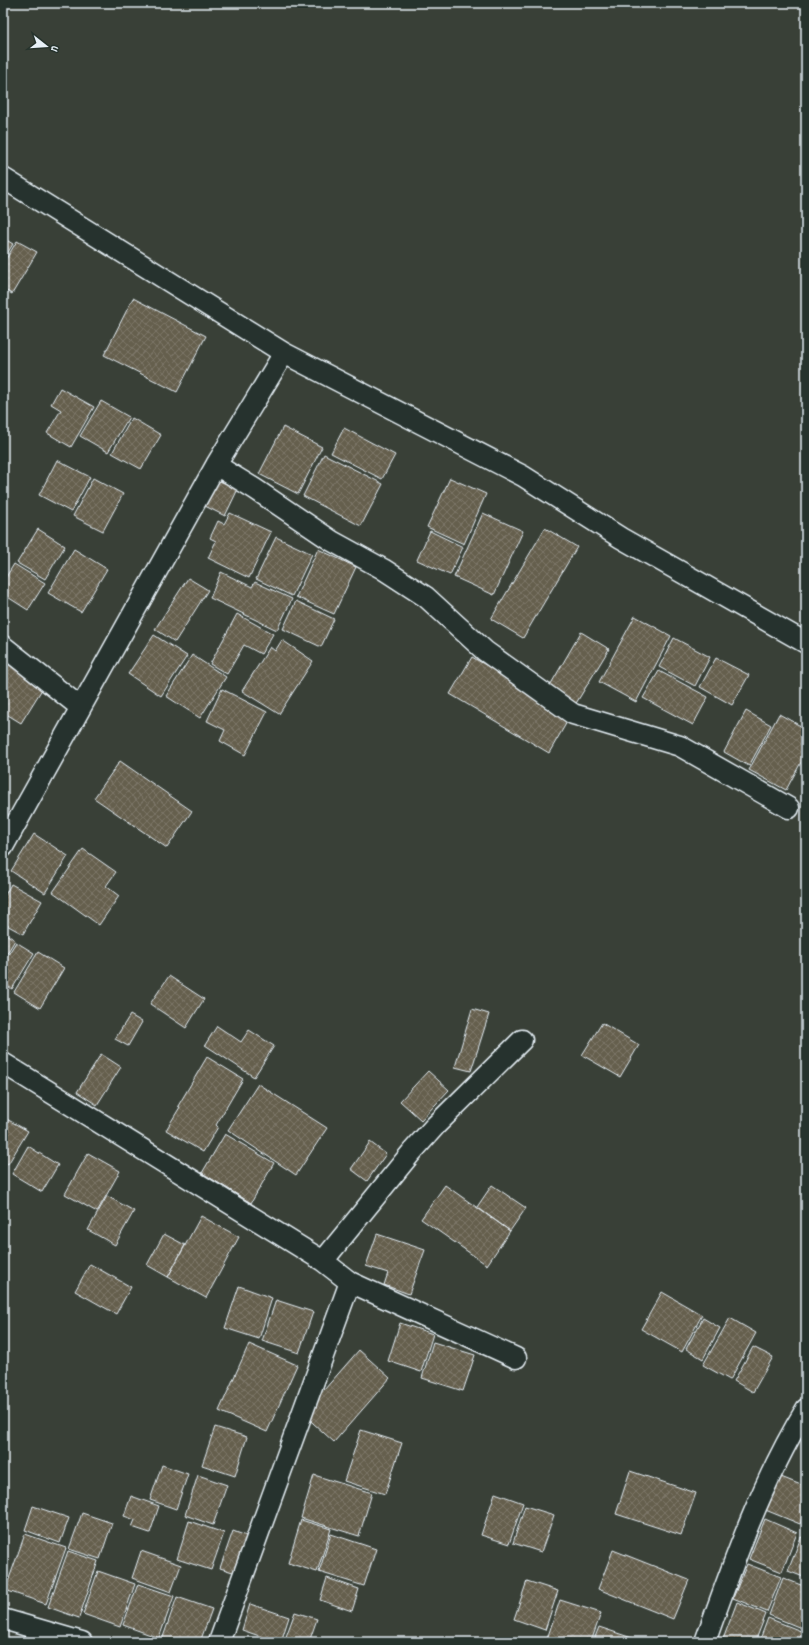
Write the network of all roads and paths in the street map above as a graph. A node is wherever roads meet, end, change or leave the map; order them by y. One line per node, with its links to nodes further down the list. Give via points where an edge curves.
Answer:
1 (3, 178): 2 (street)
2 (284, 353): 3 (street); 4 (street, via 522,476 621,538)
3 (216, 465): 6 (street); 7 (street, via 332,541 383,569 426,597 486,651 573,714 680,746)
4 (806, 643)
5 (3, 646): 6 (street)
6 (80, 707): 8 (street)
7 (789, 808)
8 (3, 847)
9 (522, 1040): 11 (street, via 435,1126)
10 (3, 1063): 11 (street)
11 (323, 1261): 12 (street)
12 (350, 1282): 13 (street); 17 (street)
13 (516, 1358)
14 (806, 1409): 18 (street, via 787,1441 735,1557)
15 (3, 1619): 16 (street)
16 (82, 1642)
17 (219, 1642)
18 (705, 1642)

